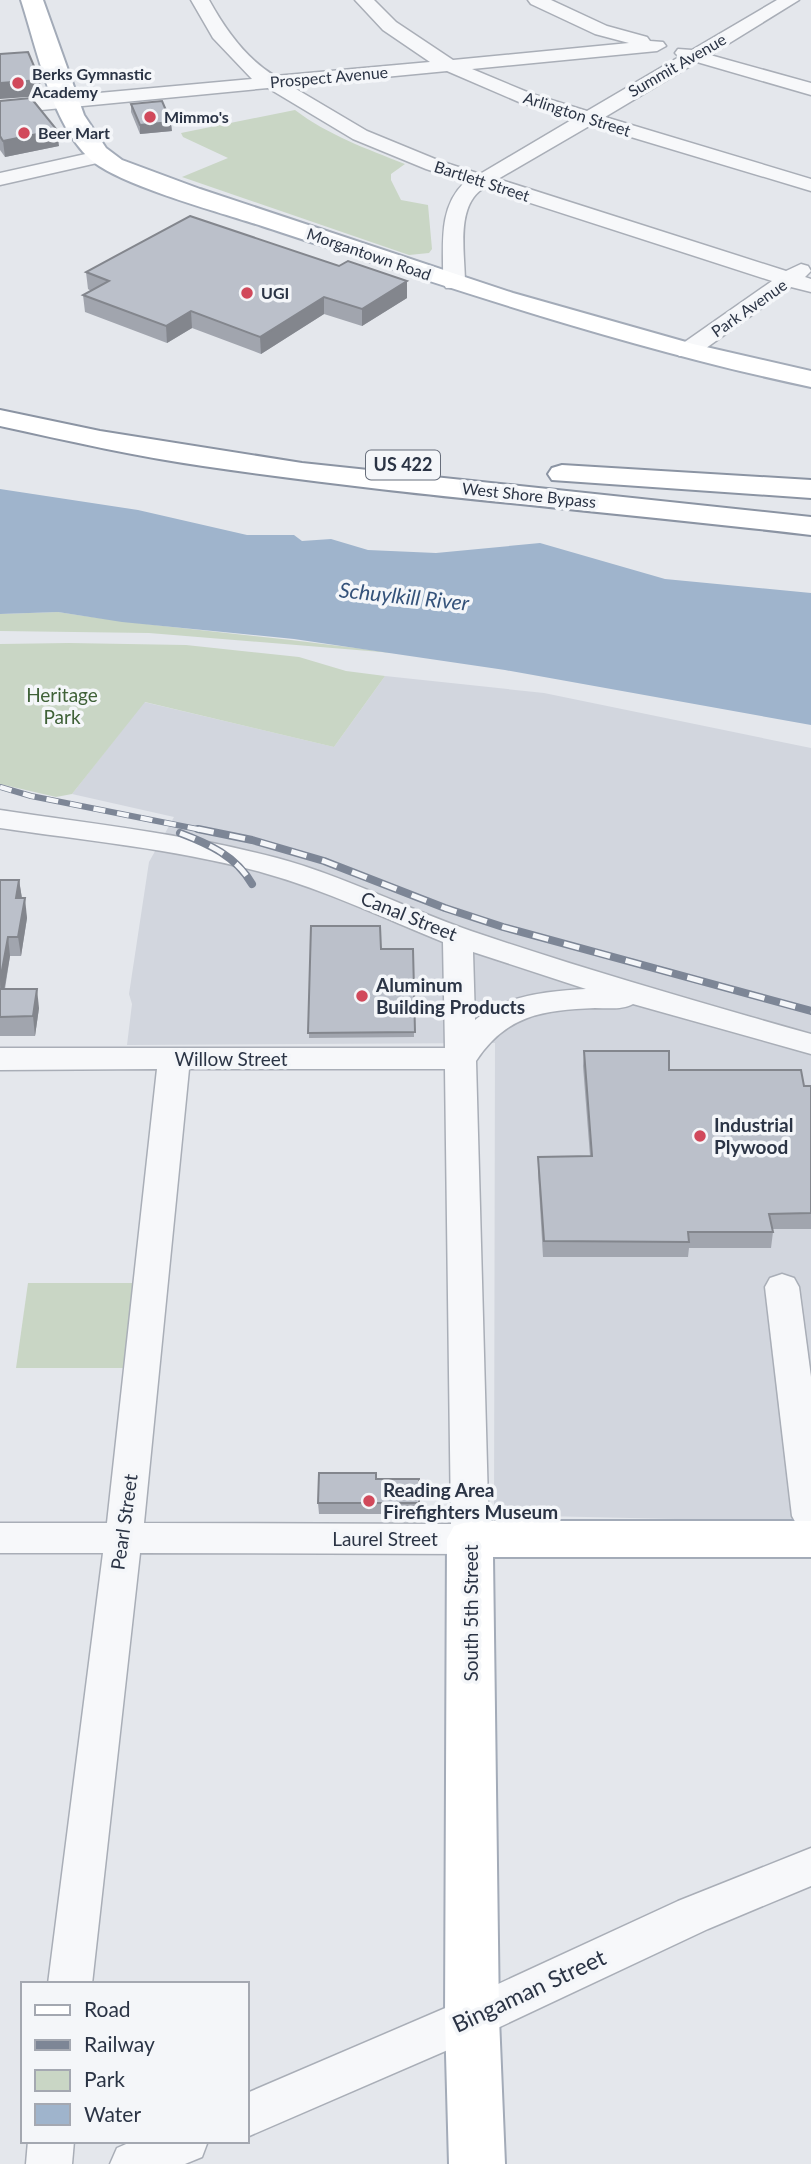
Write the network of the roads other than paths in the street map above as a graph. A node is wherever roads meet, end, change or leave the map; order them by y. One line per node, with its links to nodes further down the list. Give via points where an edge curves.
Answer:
1 (32, 0): 13 (main road, Morgantown Road)
2 (200, 0): 11 (street, Bartlett Street, via 232,49)
3 (364, 0): 10 (street, Arlington Street, via 387,24)
4 (537, 0): 8 (street, via 601,30)
5 (790, 0): 9 (street, Summit Avenue)
6 (803, 0): 7 (street)
7 (811, 2)
8 (657, 46): 9 (street); 10 (street, Prospect Avenue)
9 (694, 56): 12 (street); 15 (street, Summit Avenue)
10 (450, 66): 11 (street, Prospect Avenue); 15 (street, Arlington Street, via 529,100)
11 (272, 82): 13 (street, Prospect Avenue); 18 (street, Bartlett Street, via 360,135)
12 (811, 89)
13 (67, 102): 14 (street, Prospect Avenue); 16 (main road, Morgantown Road)
14 (0, 108)
15 (587, 118): 18 (street, Summit Avenue); 19 (street, Arlington Street)
16 (99, 157): 17 (street); 22 (main road, Morgantown Road, via 122,169)
17 (0, 179)
18 (481, 181): 21 (street, Bartlett Street); 22 (street, Summit Avenue, via 457,205)
19 (811, 185)
20 (811, 264): 21 (street, Park Avenue)
21 (789, 279): 23 (street, Bartlett Street); 24 (street, Park Avenue)
22 (454, 283): 24 (main road, Morgantown Road)
23 (811, 286)
24 (687, 351): 25 (main road, Morgantown Road)
25 (811, 379)
26 (0, 406): 28 (main road, West Shore Bypass / US 422, via 118,434 231,452)
27 (0, 418): 29 (main road, West Shore Bypass / US 422, via 132,447 255,466)
28 (811, 491)
29 (613, 504): 30 (main road); 31 (main road, West Shore Bypass / US 422)
30 (811, 519)
31 (811, 526)
32 (0, 819): 33 (street, Canal Street, via 196,848 269,864)
33 (458, 936): 34 (street, Canal Street); 36 (street, South 5th Street)
34 (648, 998): 35 (street, Canal Street); 36 (street, via 542,1003 490,1023)
35 (811, 1044)
36 (462, 1058): 38 (street, Willow Street); 43 (street, South 5th Street)
37 (0, 1059): 38 (street, Willow Street)
38 (174, 1059): 42 (street, Pearl Street)
39 (782, 1287): 40 (street)
40 (811, 1516)
41 (0, 1538): 42 (street, Laurel Street)
42 (124, 1538): 43 (street, Laurel Street); 46 (street, Pearl Street)
43 (470, 1539): 44 (main road, Laurel Street); 47 (main road, South 5th Street)
44 (811, 1539)
45 (811, 1867): 47 (street, Bingaman Street, via 680,1921)
46 (70, 1982)
47 (472, 2018): 48 (street, Bingaman Street); 53 (main road, South 5th Street)
48 (248, 2115)
49 (51, 2143): 51 (street)
50 (181, 2143): 52 (street)
51 (49, 2164)
52 (133, 2164)
53 (477, 2164)

